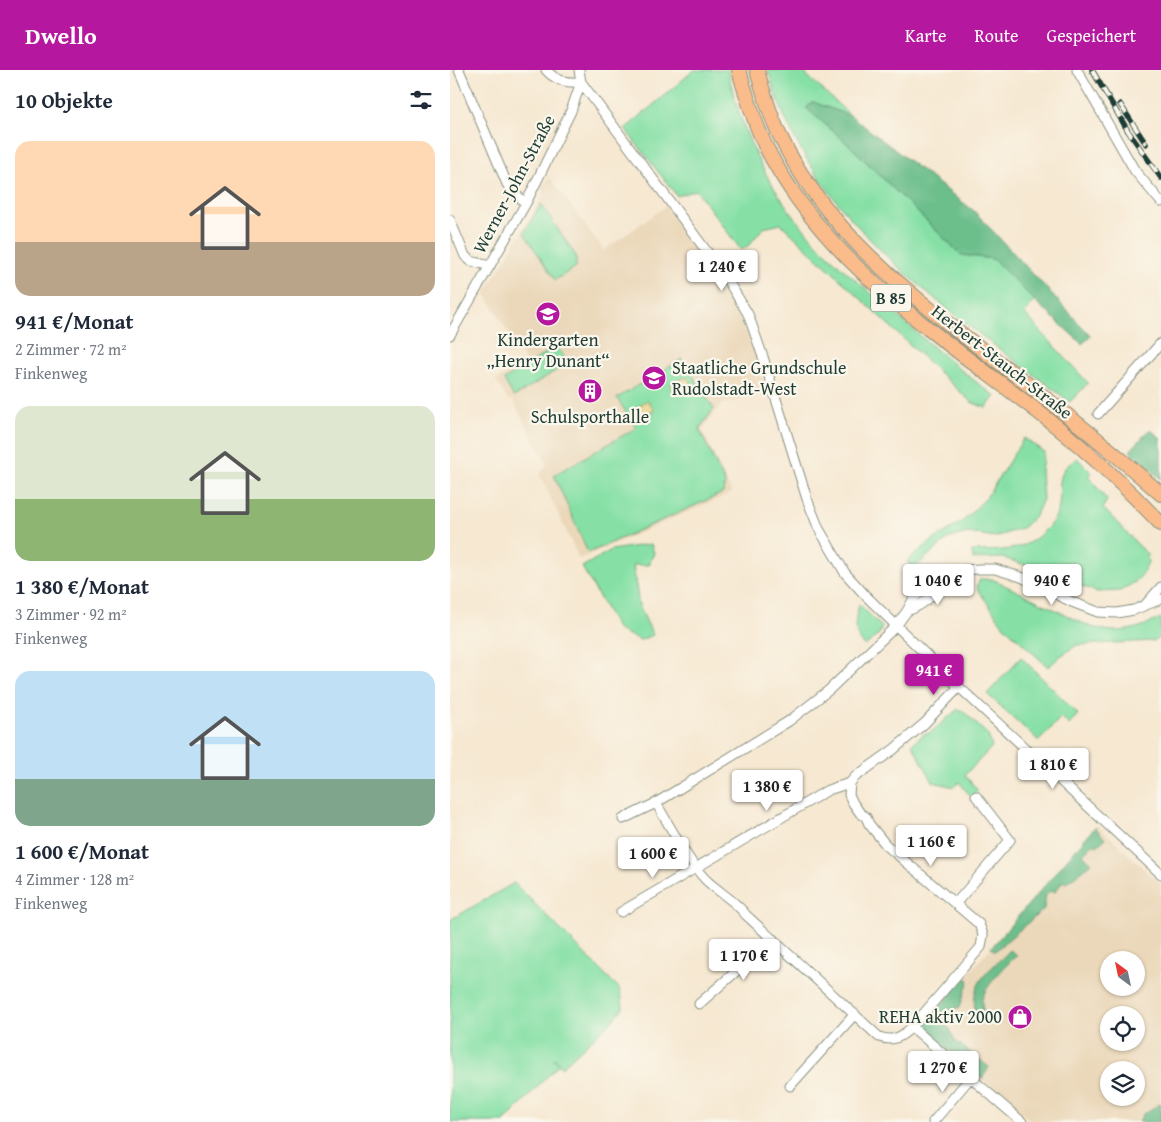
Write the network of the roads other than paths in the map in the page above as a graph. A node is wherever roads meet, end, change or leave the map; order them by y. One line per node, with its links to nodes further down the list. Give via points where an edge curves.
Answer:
1 (459, 70): 9 (street, via 507,184)
2 (546, 70): 7 (street, via 561,81)
3 (579, 70): 7 (street, Werner-John-Straße)
4 (739, 70): 16 (main road, Herbert-Stauch-Straße / B 85, via 752,112 773,160 798,198 840,250 917,320 1071,439)
5 (757, 70): 15 (main road, Herbert-Stauch-Straße / B 85, via 770,112 791,156 822,202 859,246 927,307 1061,410)
6 (1077, 70): 8 (street, via 1135,171)
7 (581, 82): 9 (street, Werner-John-Straße, via 571,111); 20 (street, via 725,276 748,314 819,529 846,573)
8 (1161, 202)
9 (526, 203): 11 (street, Werner-John-Straße)
10 (450, 220): 11 (street, via 465,256)
11 (490, 266): 12 (street, Werner-John-Straße)
12 (450, 336)
13 (1161, 343): 14 (street)
14 (1098, 414)
15 (1161, 494)
16 (1160, 524)
17 (1161, 587): 19 (street)
18 (1161, 599): 19 (street)
19 (1145, 605): 20 (street, via 1117,613 1098,612 1021,577 978,568 931,582 914,598)
20 (896, 626): 21 (street); 24 (street, via 829,690 789,721)
21 (959, 687): 22 (street, via 925,723); 27 (street)
22 (850, 783): 26 (street, via 828,790); 28 (street, via 849,795 853,803 886,845)
23 (976, 796): 28 (street, via 1010,840)
24 (656, 803): 25 (street); 26 (street)
25 (624, 819)
26 (696, 868): 29 (street); 30 (street)
27 (1161, 874)
28 (956, 903): 33 (street, via 979,924 983,935 980,947)
29 (621, 912)
30 (773, 940): 31 (street); 32 (street)
31 (704, 1003)
32 (854, 1014): 33 (street, via 879,1037 888,1040 900,1038); 35 (street)
33 (912, 1027): 34 (street)
34 (970, 1078): 36 (street); 37 (street)
35 (794, 1084)
36 (933, 1122)
37 (1022, 1122)

